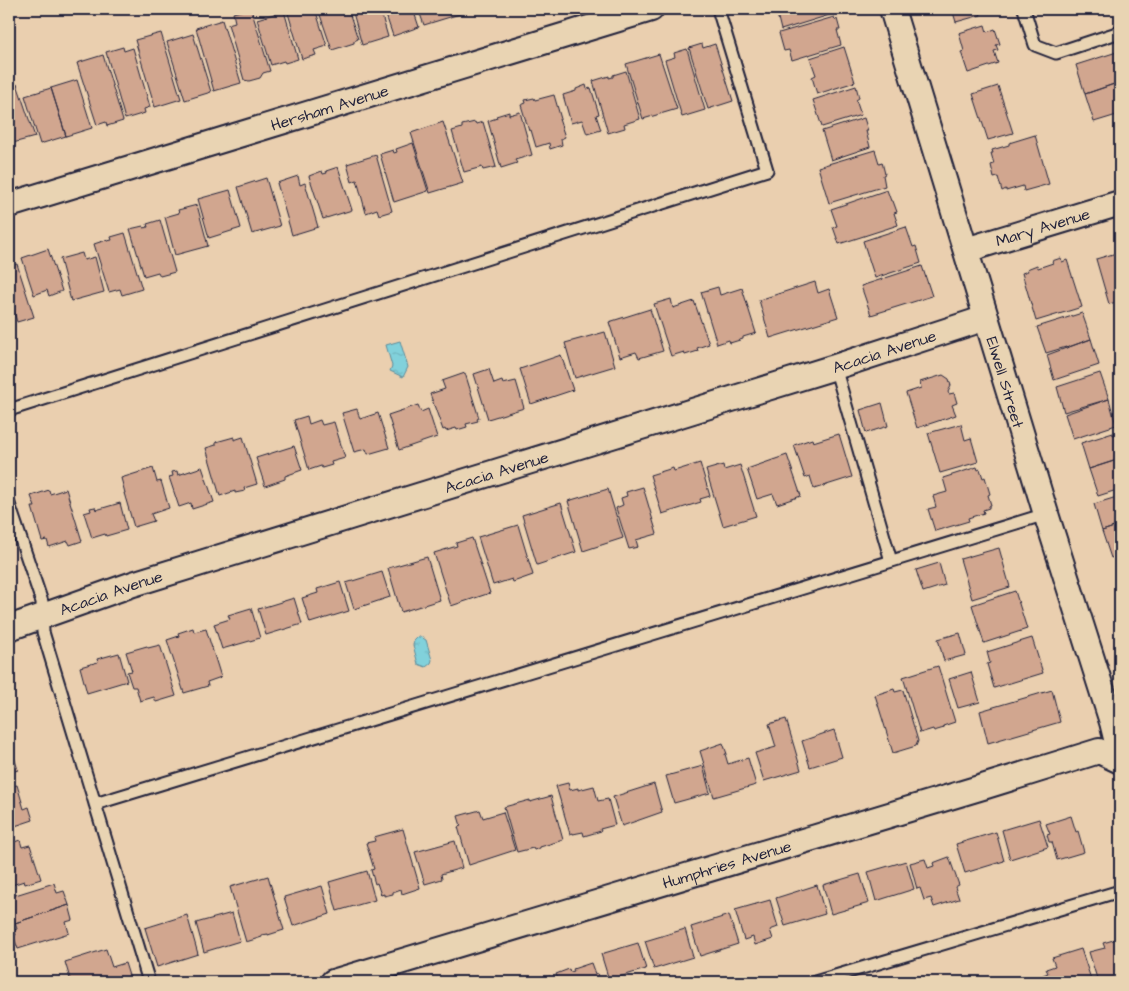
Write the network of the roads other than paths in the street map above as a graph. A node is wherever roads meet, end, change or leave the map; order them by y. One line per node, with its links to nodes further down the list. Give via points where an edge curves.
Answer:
1 (651, 9): 7 (street, Hersham Avenue)
2 (718, 9): 11 (lane, via 767,170)
3 (892, 9): 8 (street, Elwell Street)
4 (1024, 9): 5 (lane, via 1035,44 1056,53)
5 (1120, 32)
6 (1120, 203): 8 (street, Mary Avenue)
7 (9, 205)
8 (966, 250): 9 (street, Elwell Street)
9 (986, 318): 10 (street, Acacia Avenue); 13 (street, Elwell Street)
10 (835, 367): 14 (lane); 15 (street, Acacia Avenue, via 134,584)
11 (9, 410)
12 (9, 504): 15 (lane, via 42,602)
13 (1046, 514): 14 (lane); 17 (street, Elwell Street)
14 (890, 561): 19 (lane)
15 (42, 616): 16 (street, Acacia Avenue); 19 (lane, via 43,632)
16 (9, 628)
17 (1120, 755)
18 (1120, 762): 22 (street, Humphries Avenue, via 1099,751)
19 (95, 804): 21 (lane)
20 (1120, 890): 23 (lane)
21 (149, 982)
22 (333, 982)
23 (815, 982)

